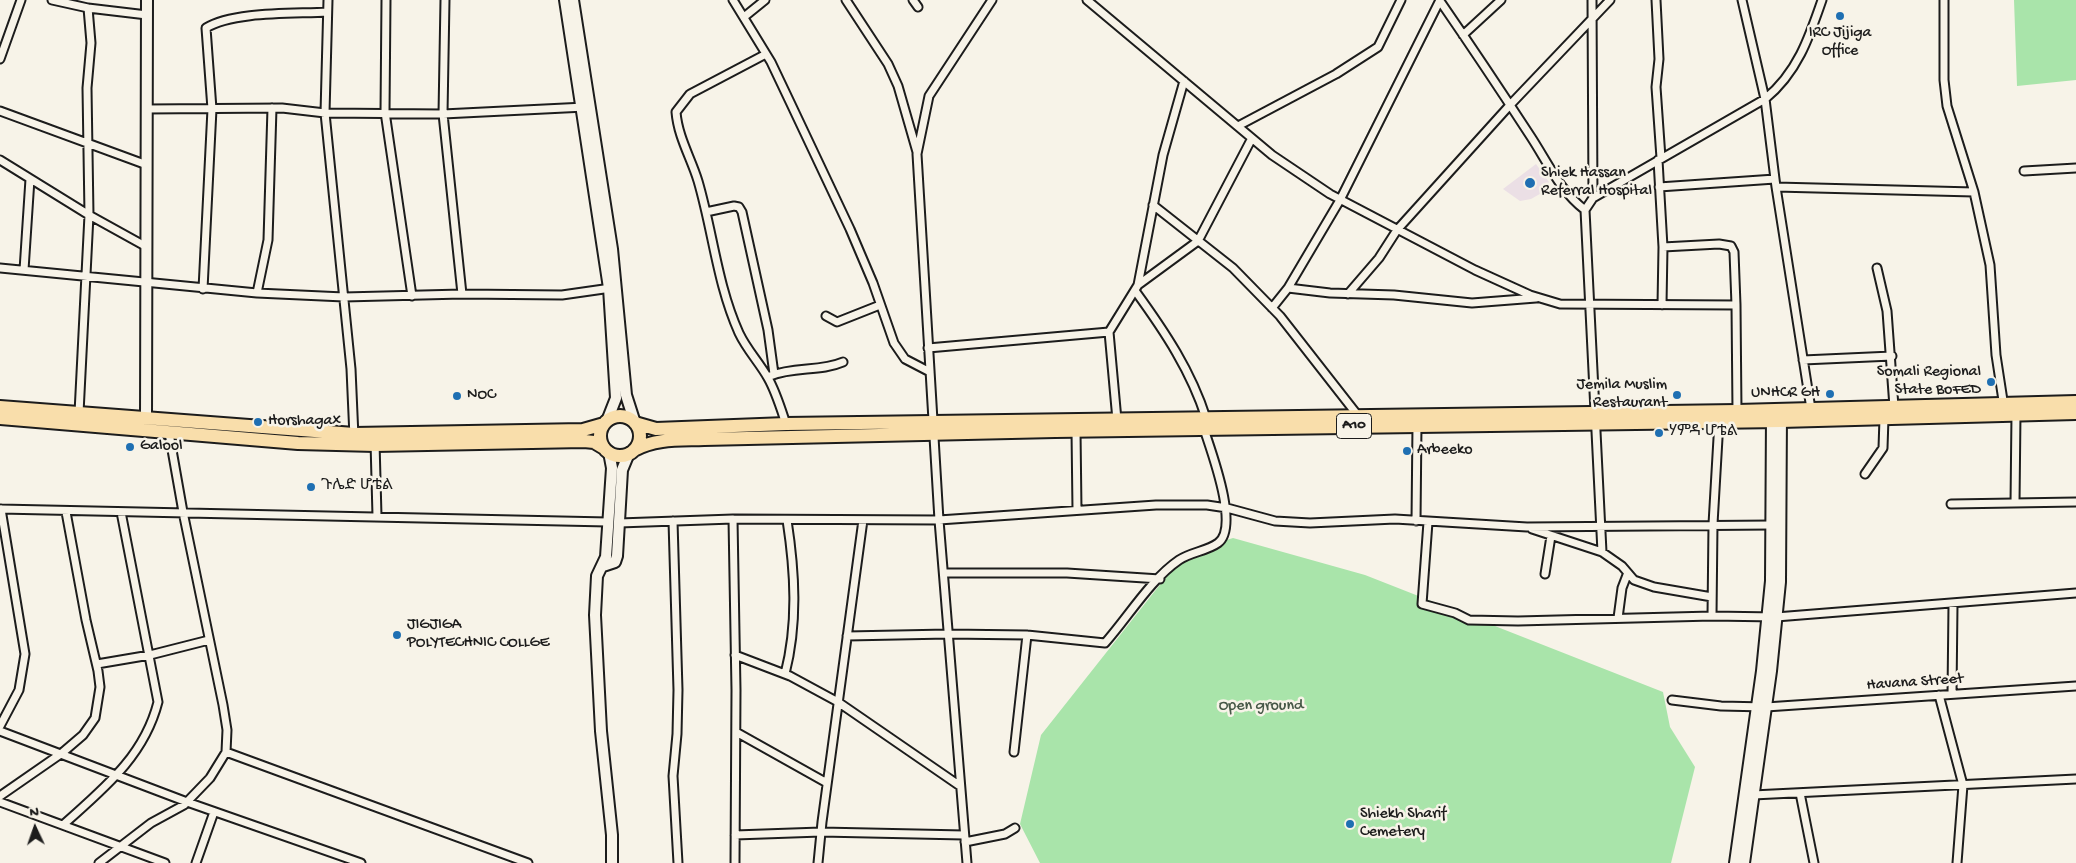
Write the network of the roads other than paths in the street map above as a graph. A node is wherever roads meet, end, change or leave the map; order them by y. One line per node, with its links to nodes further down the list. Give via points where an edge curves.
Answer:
1 (21, 0): 32 (street)
2 (52, 0): 24 (street)
3 (147, 0): 27 (main road)
4 (328, 0): 26 (street)
5 (386, 0): 41 (street)
6 (445, 0): 43 (street)
7 (565, 0): 36 (main road)
8 (573, 0): 36 (main road)
9 (733, 0): 28 (street)
10 (765, 0): 28 (street)
11 (846, 0): 47 (street, via 888,64 898,86)
12 (913, 0): 25 (street)
13 (992, 0): 47 (street, via 929,96)
14 (1087, 0): 33 (street)
15 (1401, 0): 44 (street, via 1378,47 1336,74)
16 (1501, 0): 30 (street)
17 (1592, 0): 29 (street)
18 (1610, 0): 29 (street)
19 (1656, 0): 48 (street)
20 (1742, 0): 34 (street)
21 (1822, 0): 34 (street, via 1804,50 1789,76)
22 (1944, 0): 56 (street, via 1947,106)
23 (1440, 1): 30 (street); 58 (street)
24 (88, 8): 27 (street); 46 (street, via 91,43)
25 (918, 8)
26 (328, 12): 39 (street, via 238,17 206,28); 42 (street)
27 (147, 15): 38 (main road)
28 (744, 17): 31 (street)
29 (1592, 19): 35 (street); 57 (street)
30 (1463, 35): 35 (street)
31 (766, 54): 61 (street, via 690,94 676,112 677,128 698,180); 82 (street, via 850,230)
32 (0, 59)
33 (1184, 81): 44 (street); 59 (street)
34 (1765, 99): 48 (street); 54 (street)
35 (1510, 105): 60 (street, via 1561,186); 63 (street)
36 (585, 107): 43 (street); 73 (main road)
37 (272, 108): 39 (street); 42 (street); 76 (street, via 268,240)
38 (146, 109): 39 (street); 50 (main road)
39 (212, 109): 72 (street)
40 (0, 111): 46 (street)
41 (385, 112): 42 (street); 43 (street); 79 (street)
42 (325, 113): 80 (street)
43 (443, 114): 77 (street)
44 (1238, 126): 45 (street)
45 (1252, 138): 58 (street); 64 (street)
46 (87, 144): 50 (street); 62 (street)
47 (917, 154): 89 (street)
48 (1659, 159): 55 (street); 57 (street)
49 (0, 160): 53 (street)
50 (147, 165): 65 (main road)
51 (2076, 168): 52 (street)
52 (2024, 171)
53 (30, 179): 62 (street); 69 (street)
54 (1775, 183): 55 (street); 56 (street); 91 (street)
55 (1659, 187): 66 (street)
56 (1974, 192): 100 (street, via 1990,265 1996,355)
57 (1593, 198): 60 (street)
58 (1340, 200): 63 (street); 74 (street)
59 (1153, 205): 64 (street); 75 (street)
60 (1585, 210): 83 (street)
61 (706, 212): 94 (street, via 714,258 739,333 751,355); 94 (street, via 734,206 742,212 768,330)
62 (89, 215): 65 (street); 70 (street)
63 (1397, 230): 78 (street, via 1379,258); 81 (street, via 1474,270)
64 (1198, 240): 75 (street); 86 (street, via 1233,268)
65 (145, 246): 71 (main road)
66 (1663, 247): 84 (street); 85 (street, via 1731,246)
67 (0, 268): 69 (street)
68 (1877, 268): 90 (street, via 1887,311)
69 (24, 270): 70 (street)
70 (87, 277): 71 (street); 102 (street)
71 (146, 284): 72 (street); 107 (main road)
72 (203, 288): 76 (street)
73 (613, 288): 77 (street, via 562,295); 111 (main road, via 616,391); 112 (main road, via 626,394)
74 (1288, 288): 78 (street); 86 (street)
75 (1137, 289): 88 (street); 114 (street, via 1185,365 1199,394)
76 (257, 293): 80 (street)
77 (462, 294): 79 (street)
78 (1348, 294): 81 (street, via 1394,294 1472,303)
79 (412, 296): 80 (street)
80 (344, 297): 119 (street)
81 (1540, 298): 83 (street, via 1560,304)
82 (880, 305): 87 (street, via 837,322); 93 (street, via 894,343 905,359)
83 (1590, 305): 84 (street); 104 (street)
84 (1662, 305): 85 (street)
85 (1736, 305): 99 (street)
86 (1272, 308): 109 (street)
87 (826, 316)
88 (1110, 332): 89 (street); 108 (street)
89 (928, 348): 93 (street)
90 (1892, 356): 91 (street); 97 (street)
91 (1803, 360): 98 (street)
92 (844, 362): 94 (street, via 830,368)
93 (930, 372): 116 (street)
94 (771, 375): 113 (street)
95 (2076, 402): 100 (highway, A10)
96 (0, 407): 102 (highway, A10)
97 (1894, 407): 98 (highway, A10); 100 (highway, A10)
98 (1811, 409): 103 (highway, A10)
99 (1737, 411): 103 (highway, A10); 104 (highway, A10)
100 (2008, 411): 101 (highway, A10); 106 (highway, A10); 125 (street)
101 (2076, 413)
102 (79, 414): 107 (highway, A10)
103 (1776, 415): 106 (highway, A10); 110 (highway, A10); 144 (main road); 158 (main road, via 1781,546)
104 (1596, 417): 109 (highway, A10); 110 (highway, A10); 115 (highway, A10); 146 (street)
105 (0, 418): 118 (highway, A10)
106 (1884, 418): 123 (street, via 1883,448)
107 (146, 420): 119 (highway, A10)
108 (1116, 420): 114 (highway, A10); 116 (highway, A10)
109 (1361, 421): 114 (highway, A10); 115 (highway, A10)
110 (1719, 421): 143 (street)
111 (606, 422): 112 (highway, A10, via 621,416); 120 (highway, A10, via 583,430); 121 (highway, via 600,436)
112 (634, 422): 113 (highway, A10, via 656,429); 122 (highway, via 640,439)
113 (786, 424): 116 (highway, A10)
114 (1205, 424): 117 (highway, A10); 127 (street)
115 (1417, 425): 139 (street)
116 (934, 429): 117 (highway, A10); 122 (highway, A10, via 666,440 646,443); 137 (street)
117 (1076, 431): 129 (street)
118 (169, 433): 119 (highway, A10, via 298,443); 132 (street)
119 (354, 440): 120 (highway, A10)
120 (374, 440): 121 (highway, A10, via 584,441 594,442); 133 (street)
121 (607, 450): 122 (highway, A10, via 621,456); 140 (main road, via 612,468)
122 (632, 452): 142 (main road, via 622,470)
123 (1865, 474)
124 (2076, 502): 125 (street)
125 (2015, 503): 126 (street)
126 (1951, 504)
127 (1226, 508): 129 (street, via 1156,505); 139 (street, via 1275,522); 153 (street, via 1224,534 1218,543 1180,560)
128 (0, 509): 130 (street); 174 (street, via 25,654 18,690)
129 (1077, 510): 137 (street)
130 (66, 512): 131 (street); 166 (street)
131 (122, 512): 132 (street); 164 (street)
132 (183, 512): 133 (street); 163 (street)
133 (377, 516): 140 (street)
134 (733, 520): 135 (street); 138 (street); 165 (street)
135 (788, 520): 136 (street); 167 (street, via 794,563 794,620 792,648)
136 (863, 520): 137 (street); 161 (street)
137 (939, 520): 150 (street)
138 (673, 521): 142 (street); 204 (street, via 678,699 673,776)
139 (1416, 521): 141 (street)
140 (608, 522): 149 (main road)
141 (1428, 522): 145 (street); 159 (street, via 1424,605 1456,613 1468,620)
142 (619, 523): 149 (main road, via 615,562)
143 (1713, 524): 144 (street); 146 (street); 155 (street)
144 (1772, 524): 158 (main road)
145 (1527, 527): 146 (street); 147 (street)
146 (1601, 527): 148 (street)
147 (1551, 536): 148 (street); 151 (street)
148 (1602, 552): 152 (street, via 1622,566)
149 (604, 566): 203 (main road, via 597,576 596,662)
150 (944, 573): 153 (street, via 1067,573); 160 (street)
151 (1545, 574)
152 (1627, 575): 155 (street, via 1654,587); 159 (street)
153 (1160, 579): 162 (street, via 1105,642)
154 (2076, 593): 156 (street)
155 (1712, 597): 157 (street)
156 (1953, 605): 158 (street); 169 (street)
157 (1712, 616): 158 (street); 159 (street)
158 (1771, 617): 173 (main road)
159 (1618, 618)
160 (948, 634): 161 (street); 162 (street); 184 (street)
161 (847, 636): 172 (street)
162 (1027, 636): 178 (street)
163 (209, 640): 164 (street); 177 (street, via 226,730)
164 (150, 655): 166 (street); 180 (street, via 158,702 138,749)
165 (735, 655): 167 (street); 176 (street)
166 (97, 664): 179 (street, via 100,687 94,718 83,735)
167 (785, 674): 172 (street)
168 (2076, 686): 169 (street, Havana Street)
169 (1952, 694): 170 (street, Havana Street)
170 (1939, 695): 173 (street, Havana Street); 183 (street)
171 (1672, 700): 173 (street, Havana Street)
172 (838, 702): 182 (street); 184 (street)
173 (1761, 707): 186 (main road); 208 (main road)
174 (0, 726)
175 (0, 731): 179 (street)
176 (736, 732): 182 (street); 194 (street)
177 (226, 752): 189 (street, via 210,778); 202 (street)
178 (1014, 752)
179 (62, 753): 180 (street); 187 (street)
180 (118, 775): 189 (street); 191 (street)
181 (2076, 779): 183 (street)
182 (827, 783): 193 (street)
183 (1963, 785): 185 (street); 211 (street)
184 (960, 786): 195 (street)
185 (1800, 793): 186 (street); 210 (street)
186 (1753, 795): 209 (main road)
187 (0, 796)
188 (0, 802): 191 (street)
189 (187, 802): 190 (street); 196 (street, via 151,823)
190 (214, 812): 197 (street); 200 (street)
191 (62, 825): 196 (street)
192 (1015, 828): 195 (street, via 1004,834)
193 (821, 832): 194 (street); 195 (street); 206 (street)
194 (735, 835): 205 (street)
195 (965, 839): 207 (street)
196 (120, 847): 198 (street); 199 (street)
197 (339, 860): 201 (street)
198 (99, 863)
199 (165, 863)
200 (196, 863)
201 (361, 863)
202 (528, 863)
203 (612, 863)
204 (678, 863)
205 (735, 863)
206 (818, 863)
207 (967, 863)
208 (1735, 863)
209 (1744, 863)
210 (1814, 863)
211 (1957, 863)

